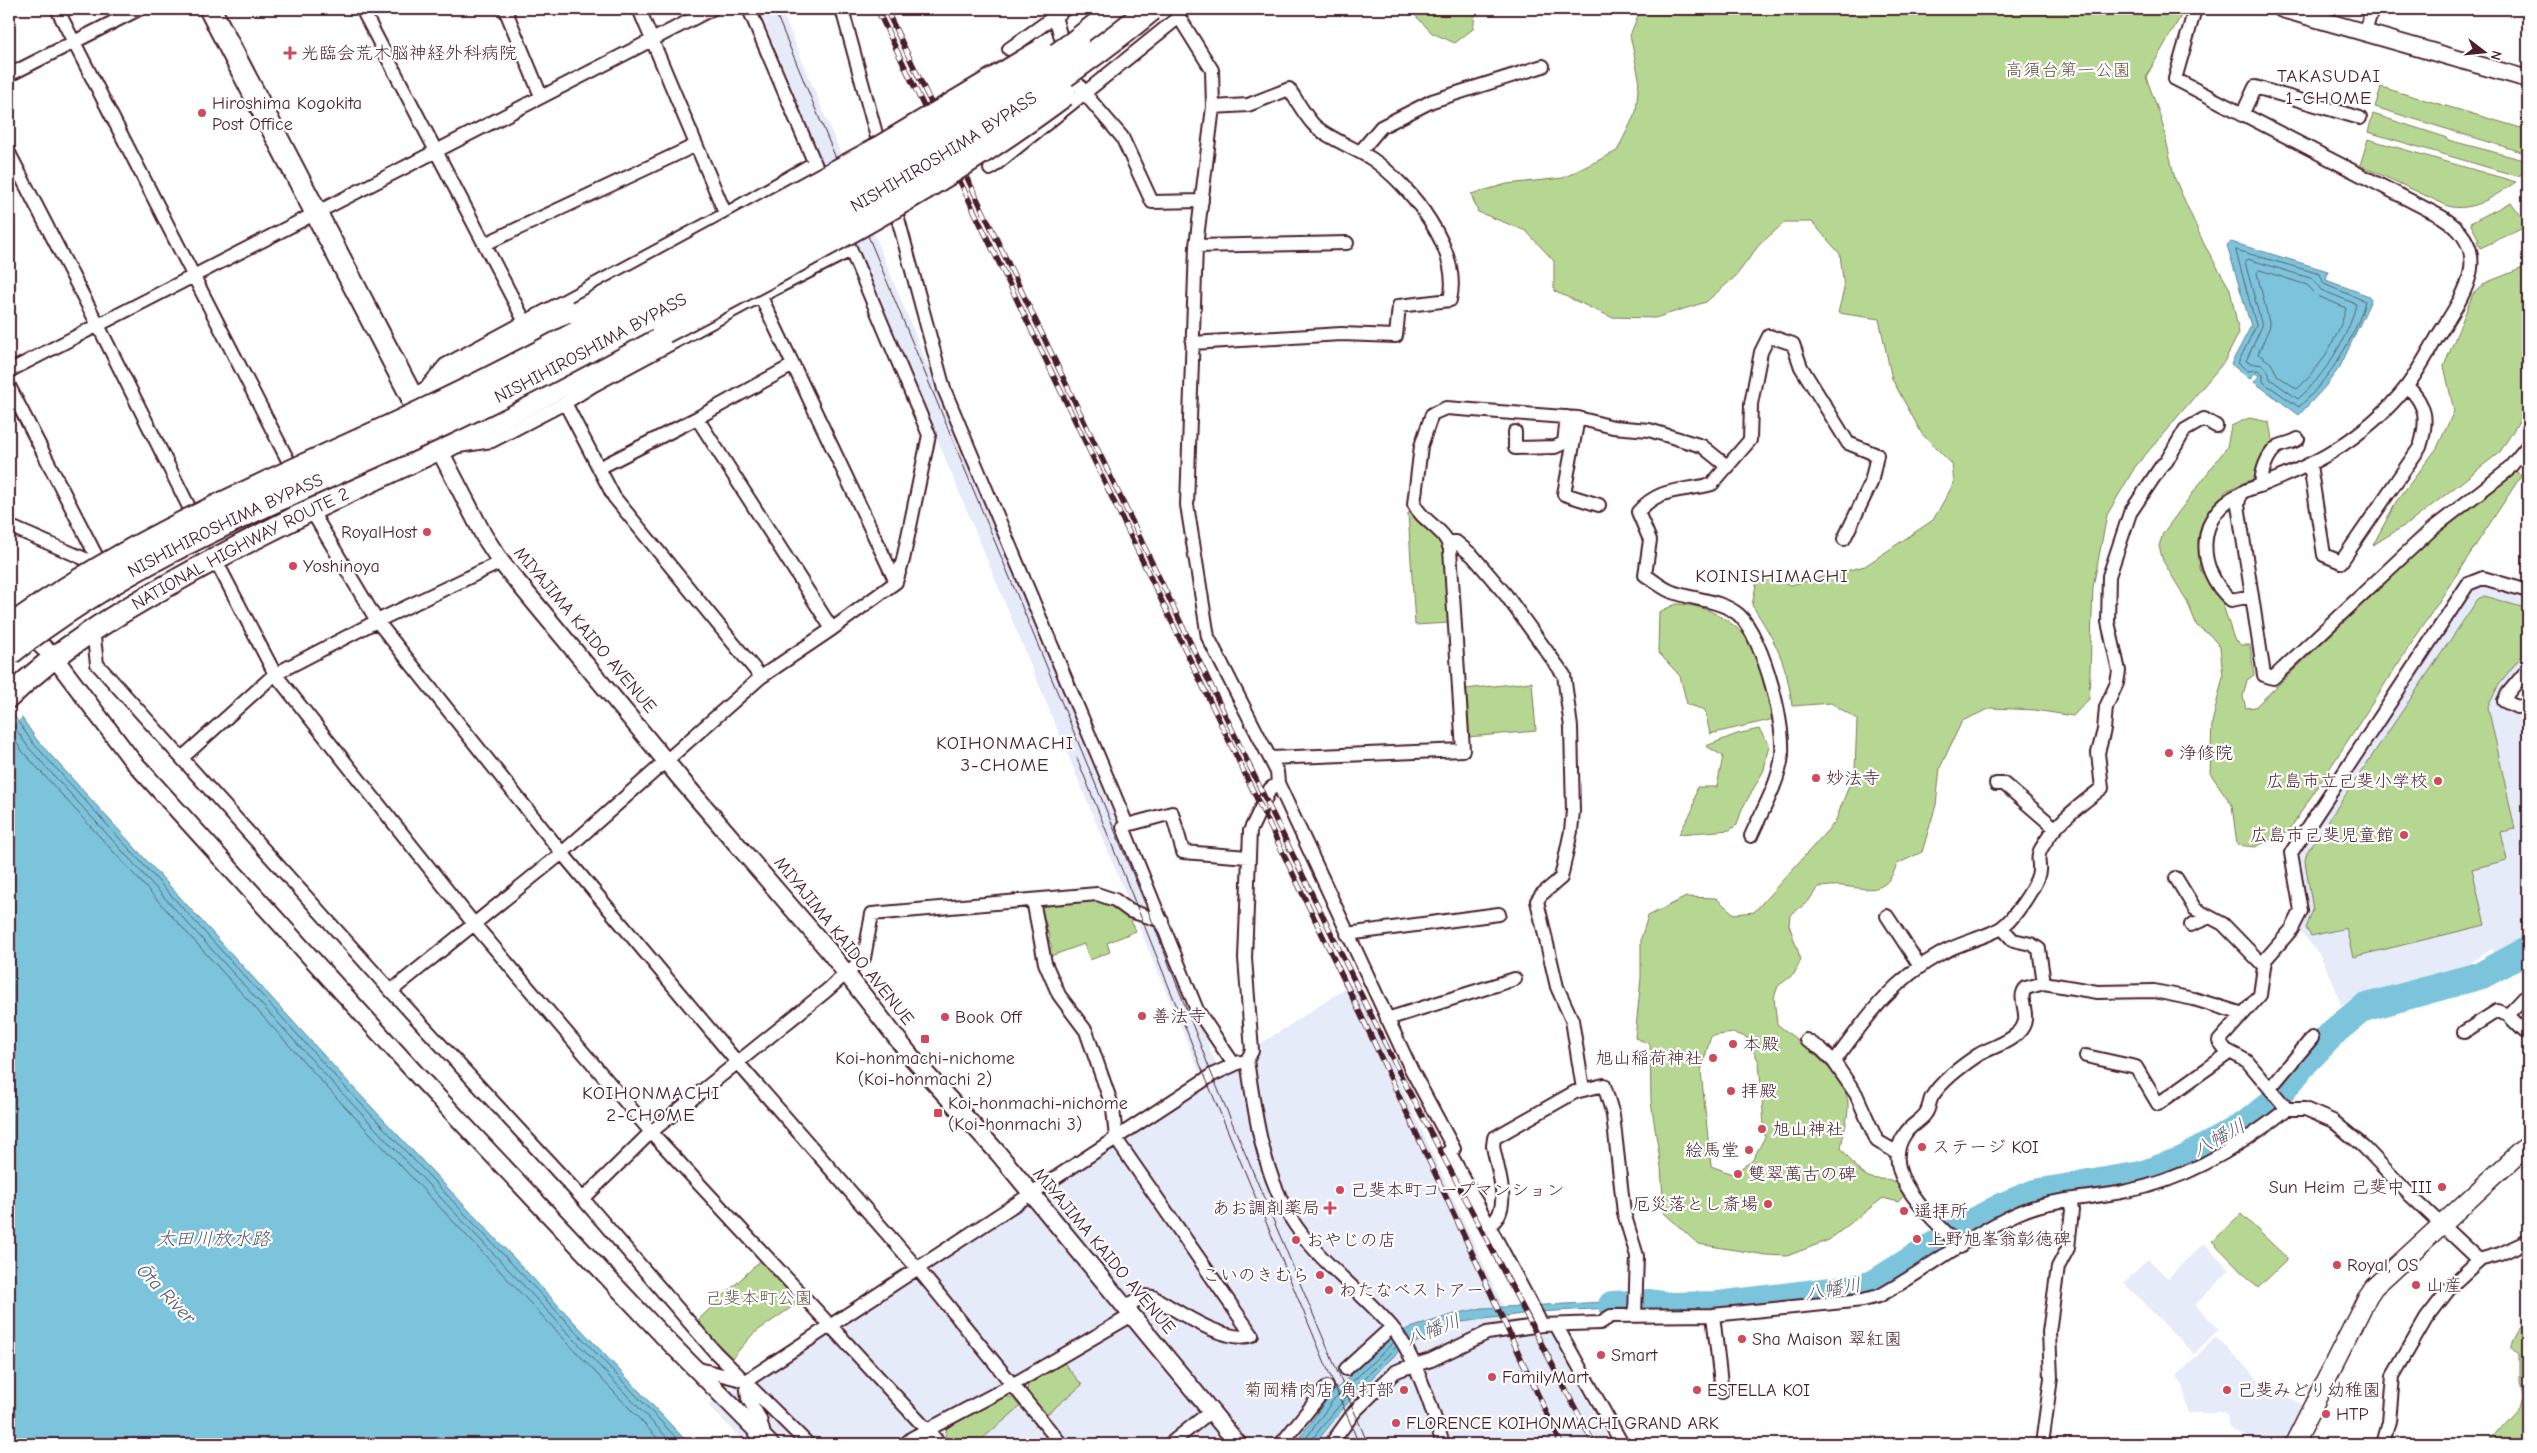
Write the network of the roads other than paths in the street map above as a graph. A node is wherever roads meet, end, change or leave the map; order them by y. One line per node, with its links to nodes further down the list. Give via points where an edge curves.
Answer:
1 (57, 9): 19 (street)
2 (139, 9): 19 (street)
3 (210, 9): 37 (highway)
4 (362, 9): 31 (street)
5 (505, 9): 26 (street)
6 (639, 9): 18 (street)
7 (712, 9): 18 (street)
8 (750, 9): 34 (street)
9 (842, 9): 97 (street, via 944,389)
10 (1118, 9): 20 (highway, NISHIHIROSHIMA BYPASS)
11 (1151, 9): 85 (highway, NISHIHIROSHIMA BYPASS, bridge, via 1109,43 982,132 828,221 505,393 150,562 86,599)
12 (2195, 9): 28 (street, via 2175,79)
13 (2282, 9): 17 (street)
14 (2372, 9): 17 (street)
15 (1058, 11): 21 (street); 25 (street, via 1071,74)
16 (1173, 12): 25 (street); 27 (street, via 1212,70); 60 (highway, bridge, via 974,158 827,244)
17 (2365, 32): 24 (street)
18 (652, 39): 26 (street); 30 (street)
19 (74, 42): 23 (street); 43 (street)
20 (1076, 42): 52 (highway, bridge, via 1039,52 874,152); 83 (highway, NISHIHIROSHIMA BYPASS, bridge, via 971,114 813,207 497,376 142,544 76,582)
21 (1009, 49)
22 (1543, 66): 32 (street, via 1432,101 1381,127)
23 (9, 75)
24 (2528, 79)
25 (1085, 94): 35 (street); 36 (street, via 1122,137 1152,202)
26 (541, 96): 31 (street)
27 (1213, 107): 32 (street, via 1248,104 1289,89 1314,125); 36 (street)
28 (2242, 114): 29 (street, via 2255,87); 51 (street, via 2442,217 2464,238 2471,260 2469,283)
29 (2360, 118)
30 (696, 145): 38 (street); 40 (street)
31 (436, 150): 37 (street); 40 (street)
32 (1360, 152): 47 (street, via 1374,160 1415,199 1427,216 1450,266 1453,282 1450,300 1398,306 1396,336 1341,334)
33 (9, 154): 46 (street)
34 (814, 163): 38 (street); 42 (street)
35 (990, 169)
36 (1202, 200): 41 (street)
37 (315, 211): 43 (street); 52 (highway)
38 (726, 214): 44 (street); 45 (street)
39 (1347, 243): 41 (street)
40 (485, 244): 45 (street)
41 (1196, 246): 47 (street)
42 (851, 250): 44 (street); 76 (street, via 929,435)
43 (195, 275): 46 (street); 64 (street)
44 (760, 296): 48 (street); 53 (street)
45 (525, 322): 52 (street, via 445,364)
46 (98, 325): 49 (street); 70 (street)
47 (1192, 343): 93 (street, via 1187,505 1208,637)
48 (793, 365): 55 (street); 76 (street)
49 (9, 371)
50 (9, 386): 75 (street)
51 (2407, 386): 61 (street, via 2374,422); 61 (street, via 2417,395 2424,411 2425,428 2420,447 2341,562 2324,555)
52 (414, 401): 60 (highway); 64 (highway, NATIONAL HIGHWAY ROUTE 2)
53 (565, 403): 60 (street, via 492,440); 63 (street)
54 (1573, 417): 57 (street, via 1564,443 1555,447 1515,448); 62 (street, via 1613,427 1649,430 1702,446); 67 (street, via 1564,494); 72 (street, via 1446,408 1432,414 1421,446 1414,504)
55 (698, 418): 63 (street); 82 (street)
56 (2216, 426): 98 (street, via 2204,419 2184,430 2130,513 2110,576 2108,622 2119,671 2106,707 2098,753 2102,788)
57 (1515, 432)
58 (2298, 439): 65 (street, via 2281,445 2272,453 2260,476)
59 (2528, 445): 78 (street, via 2507,471 2432,529 2274,678 2264,675)
60 (439, 449): 68 (highway, NATIONAL HIGHWAY ROUTE 2); 74 (street, MIYAJIMA KAIDO AVENUE)
61 (2310, 465): 65 (street)
62 (1728, 467): 71 (street, via 1750,440 1751,404 1761,352 1769,336 1793,344 1801,367 1848,442 1877,455 1872,483); 99 (street, via 1712,484 1677,488 1655,497 1638,512 1650,540 1645,575 1670,591 1717,604 1738,614 1750,629 1766,664 1780,721 1783,751 1775,784)
63 (599, 468): 89 (street, via 614,497)
64 (301, 485): 70 (highway, NATIONAL HIGHWAY ROUTE 2)
65 (2262, 485): 66 (street)
66 (2240, 494): 78 (street, via 2238,505); 78 (street, via 2228,499 2216,516 2206,534 2204,554 2208,569 2226,596 2231,600)
67 (1599, 505)
68 (311, 510): 73 (highway, NATIONAL HIGHWAY ROUTE 2); 80 (street)
69 (9, 526): 75 (street, via 92,562)
70 (201, 532): 75 (highway, NATIONAL HIGHWAY ROUTE 2)
71 (1844, 539)
72 (1449, 542): 93 (street, via 1463,750); 133 (street, via 1456,542 1473,556 1506,595 1564,675 1571,727 1573,811 1570,842 1561,878 1540,895 1538,901 1557,987 1572,1020)
73 (215, 559): 81 (highway, NATIONAL HIGHWAY ROUTE 2); 88 (street)
74 (501, 562): 80 (street); 94 (street, MIYAJIMA KAIDO AVENUE)
75 (109, 580): 83 (highway, NATIONAL HIGHWAY ROUTE 2)
76 (896, 582): 82 (street)
77 (2528, 591): 113 (street, via 2483,578 2468,584 2291,853 2301,911 2292,929)
78 (2252, 596)
79 (9, 616): 83 (street)
80 (377, 621): 88 (street); 100 (street)
81 (93, 629): 86 (highway, NATIONAL HIGHWAY ROUTE 2); 92 (street, via 97,664)
82 (832, 629): 89 (street)
83 (18, 631): 84 (highway, NATIONAL HIGHWAY ROUTE 2); 86 (street)
84 (9, 646)
85 (9, 653)
86 (54, 657): 90 (highway, NATIONAL HIGHWAY ROUTE 2); 156 (street, via 131,759 158,789 418,1076)
87 (2528, 669): 91 (street, via 2504,701 2518,707)
88 (275, 674): 92 (street); 108 (street)
89 (761, 677): 94 (street)
90 (9, 697)
91 (2528, 705)
92 (183, 757): 117 (street)
93 (1271, 758): 95 (street, via 1278,772)
94 (666, 761): 100 (street); 114 (street, MIYAJIMA KAIDO AVENUE)
95 (1278, 783): 101 (street, via 1270,789 1250,831); 111 (street)
96 (1996, 784): 98 (street, via 2004,784)
97 (1128, 825): 101 (street, via 1172,813 1184,852); 107 (street, via 1123,827)
98 (2055, 828): 110 (street, via 2039,851 2039,871 2034,886)
99 (1751, 836)
100 (562, 853): 108 (street); 129 (street)
101 (1248, 857): 128 (street, via 1245,958 1252,1051)
102 (2176, 878): 106 (street, via 2195,909)
103 (1033, 900): 107 (street, via 1097,894 1115,900 1136,914); 114 (street, via 872,914 864,958); 136 (street, via 1045,963 1059,995 1086,1031 1113,1108)
104 (1499, 914): 111 (street)
105 (1887, 916): 112 (street)
106 (2210, 917): 109 (street); 113 (street, via 2223,924)
107 (1162, 921): 131 (street, via 1197,1010)
108 (474, 924): 117 (street); 135 (street)
109 (2191, 925)
110 (2002, 928): 112 (street); 116 (street, via 2013,940 2039,949)
111 (1347, 934): 121 (street)
112 (1919, 965): 130 (street, via 1883,996)
113 (2263, 965): 119 (street, via 2260,995)
114 (845, 974): 129 (street); 139 (street, MIYAJIMA KAIDO AVENUE, via 862,990 913,1059)
115 (1514, 979): 121 (street)
116 (2044, 983): 119 (street, via 2097,992 2154,990); 138 (street, via 2023,991 2024,1027 2011,1039 1979,1055 1938,1089 1931,1097 1926,1113 1904,1135)
117 (391, 991): 140 (street)
118 (2528, 994): 120 (street)
119 (2243, 1014): 126 (street, via 2219,1041)
120 (2508, 1015): 122 (street, via 2497,1011); 123 (street)
121 (1387, 1019): 143 (street, via 1454,1148 1449,1151)
122 (2464, 1032)
123 (2528, 1035)
124 (2312, 1038): 132 (street)
125 (1806, 1040): 130 (street)
126 (2229, 1053): 127 (street, via 2158,1104 2136,1067); 132 (street, via 2247,1061)
127 (2086, 1056)
128 (1247, 1060): 131 (street); 154 (street, via 1262,1147 1282,1201 1315,1248)
129 (736, 1062): 135 (street); 147 (street)
130 (1834, 1062): 138 (street, via 1856,1094 1877,1141)
131 (1233, 1063): 136 (street)
132 (2272, 1088): 134 (street)
133 (1583, 1089): 143 (street, via 1494,1138 1492,1146 1503,1203 1497,1220); 148 (street, via 1604,1085 1613,1115 1624,1213 1637,1256)
134 (2285, 1105): 141 (street, via 2258,1132 2172,1179 2126,1192); 142 (street, via 2305,1109 2333,1121)
135 (652, 1132): 140 (street); 153 (street)
136 (1116, 1139): 139 (street); 149 (street, via 1252,1335 1245,1337 1219,1332 1153,1297 1142,1296)
137 (2528, 1145): 142 (main road)
138 (1898, 1153): 144 (street, via 1903,1182)
139 (1032, 1194): 147 (street); 149 (street, MIYAJIMA KAIDO AVENUE)
140 (583, 1199): 158 (street, via 715,1352)
141 (2070, 1201): 144 (street, via 2029,1209); 175 (street, via 2068,1248 2058,1267 2049,1332 2051,1378)
142 (2442, 1224): 146 (street); 176 (main road, via 2368,1296)
143 (1489, 1226): 150 (street)
144 (1953, 1239): 151 (street, via 1890,1290 1870,1298)
145 (2528, 1241): 146 (street)
146 (2479, 1260): 177 (street, via 2453,1284 2426,1319 2396,1371)
147 (918, 1269): 153 (street); 159 (street)
148 (1636, 1306): 151 (street); 152 (street, via 1600,1323)
149 (1128, 1312): 159 (street); 162 (street, MIYAJIMA KAIDO AVENUE)
150 (1536, 1315): 152 (street); 155 (street)
151 (1713, 1315): 161 (street)
152 (1556, 1325): 174 (street)
153 (832, 1327): 158 (street); 163 (street)
154 (1394, 1330): 155 (street); 157 (street)
155 (1414, 1365): 172 (street, via 1394,1372 1348,1419); 173 (street)
156 (695, 1368): 158 (street); 164 (street)
157 (1346, 1369)
158 (746, 1381): 164 (street, via 748,1398); 165 (street)
159 (1012, 1385): 163 (street); 168 (street)
160 (1327, 1387): 171 (street)
161 (1722, 1392)
162 (1211, 1411): 169 (street); 170 (street, MIYAJIMA KAIDO AVENUE)
163 (928, 1431): 166 (street); 167 (street)
164 (768, 1442)
165 (808, 1444)
166 (906, 1444)
167 (940, 1444)
168 (1061, 1444)
169 (1170, 1444)
170 (1238, 1444)
171 (1281, 1444)
172 (1330, 1444)
173 (1443, 1444)
174 (1622, 1444)
175 (2042, 1444)
176 (2294, 1444)
177 (2383, 1444)

